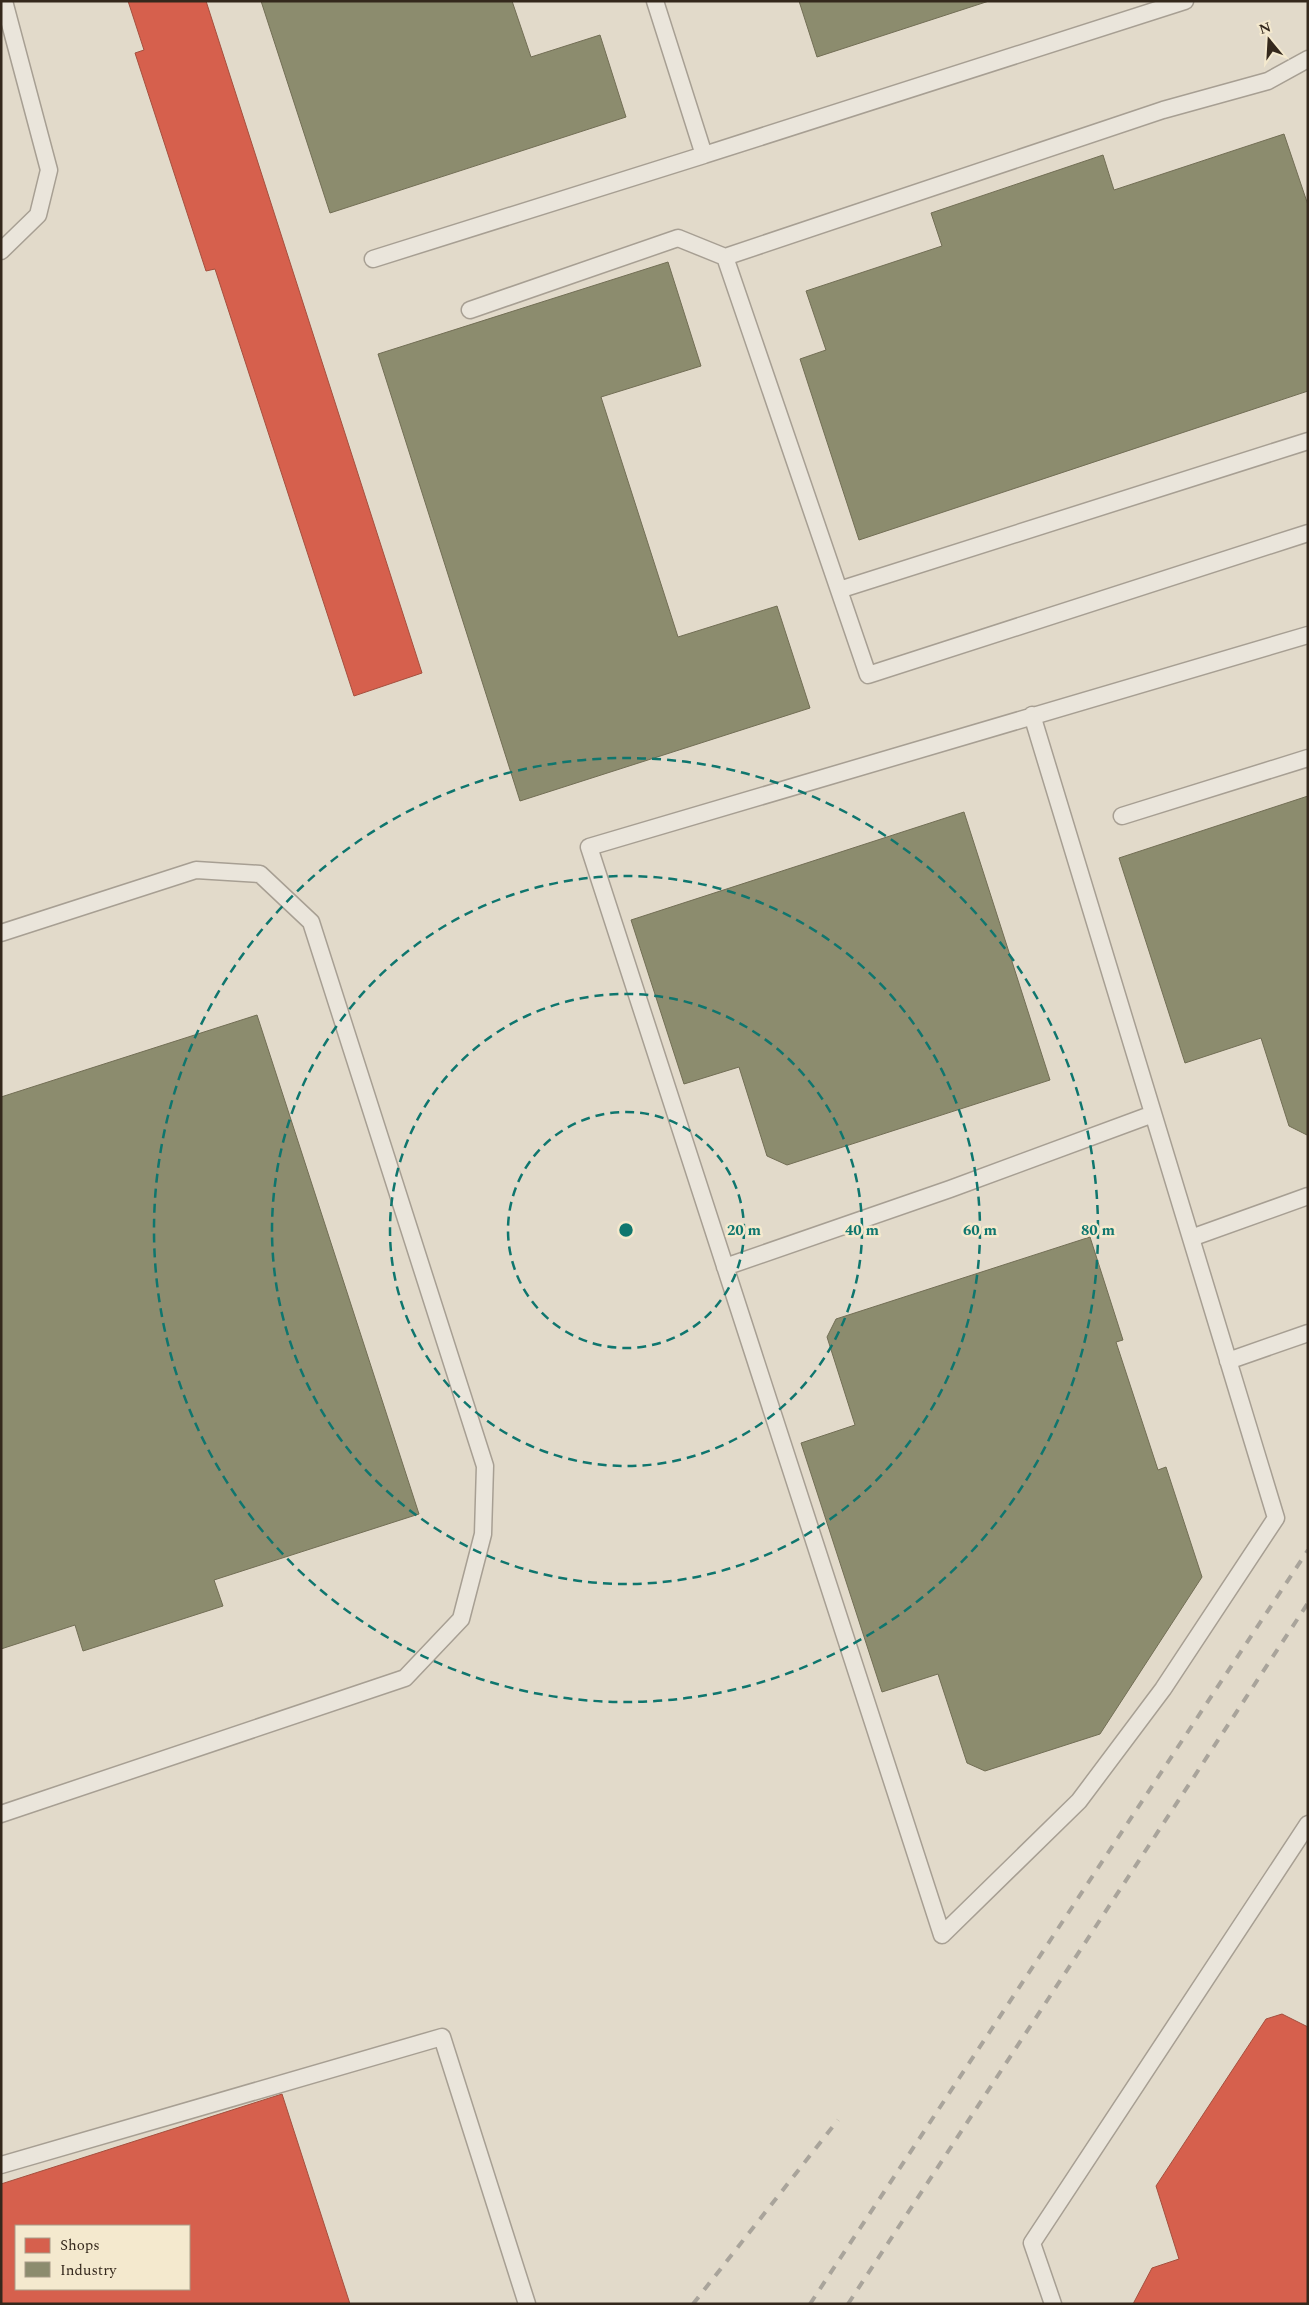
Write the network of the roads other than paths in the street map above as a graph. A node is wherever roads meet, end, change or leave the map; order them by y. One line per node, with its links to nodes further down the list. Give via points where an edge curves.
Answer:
1 (4, 1): 6 (lane, via 49,170 38,215)
2 (654, 1): 5 (lane)
3 (1185, 1): 5 (lane)
4 (1308, 59): 7 (lane, via 1268,81 1163,110)
5 (704, 155): 8 (lane)
6 (1, 251)
7 (725, 257): 9 (lane, via 678,238); 12 (lane)
8 (372, 259)
9 (470, 310)
10 (1308, 441): 12 (lane)
11 (1308, 533): 12 (lane, via 868,675)
12 (839, 590)
13 (1308, 635): 14 (lane)
14 (1032, 715): 18 (lane); 21 (lane, via 589,847)
15 (1308, 758): 16 (lane)
16 (1122, 816)
17 (1, 933): 24 (lane, via 196,870 260,874 311,922 485,1466 482,1534 462,1619 405,1678)
18 (1152, 1114): 20 (lane); 21 (lane)
19 (1308, 1196): 20 (lane)
20 (1191, 1238): 23 (lane)
21 (725, 1267): 23 (lane, via 942,1935 1079,1801 1163,1688 1276,1518)
22 (1308, 1334): 23 (lane)
23 (1228, 1361)
24 (1, 1814)
25 (1308, 1824): 28 (lane, via 1032,2243)
26 (1, 2165): 27 (lane, via 442,2037)
27 (527, 2304)
28 (1053, 2304)

